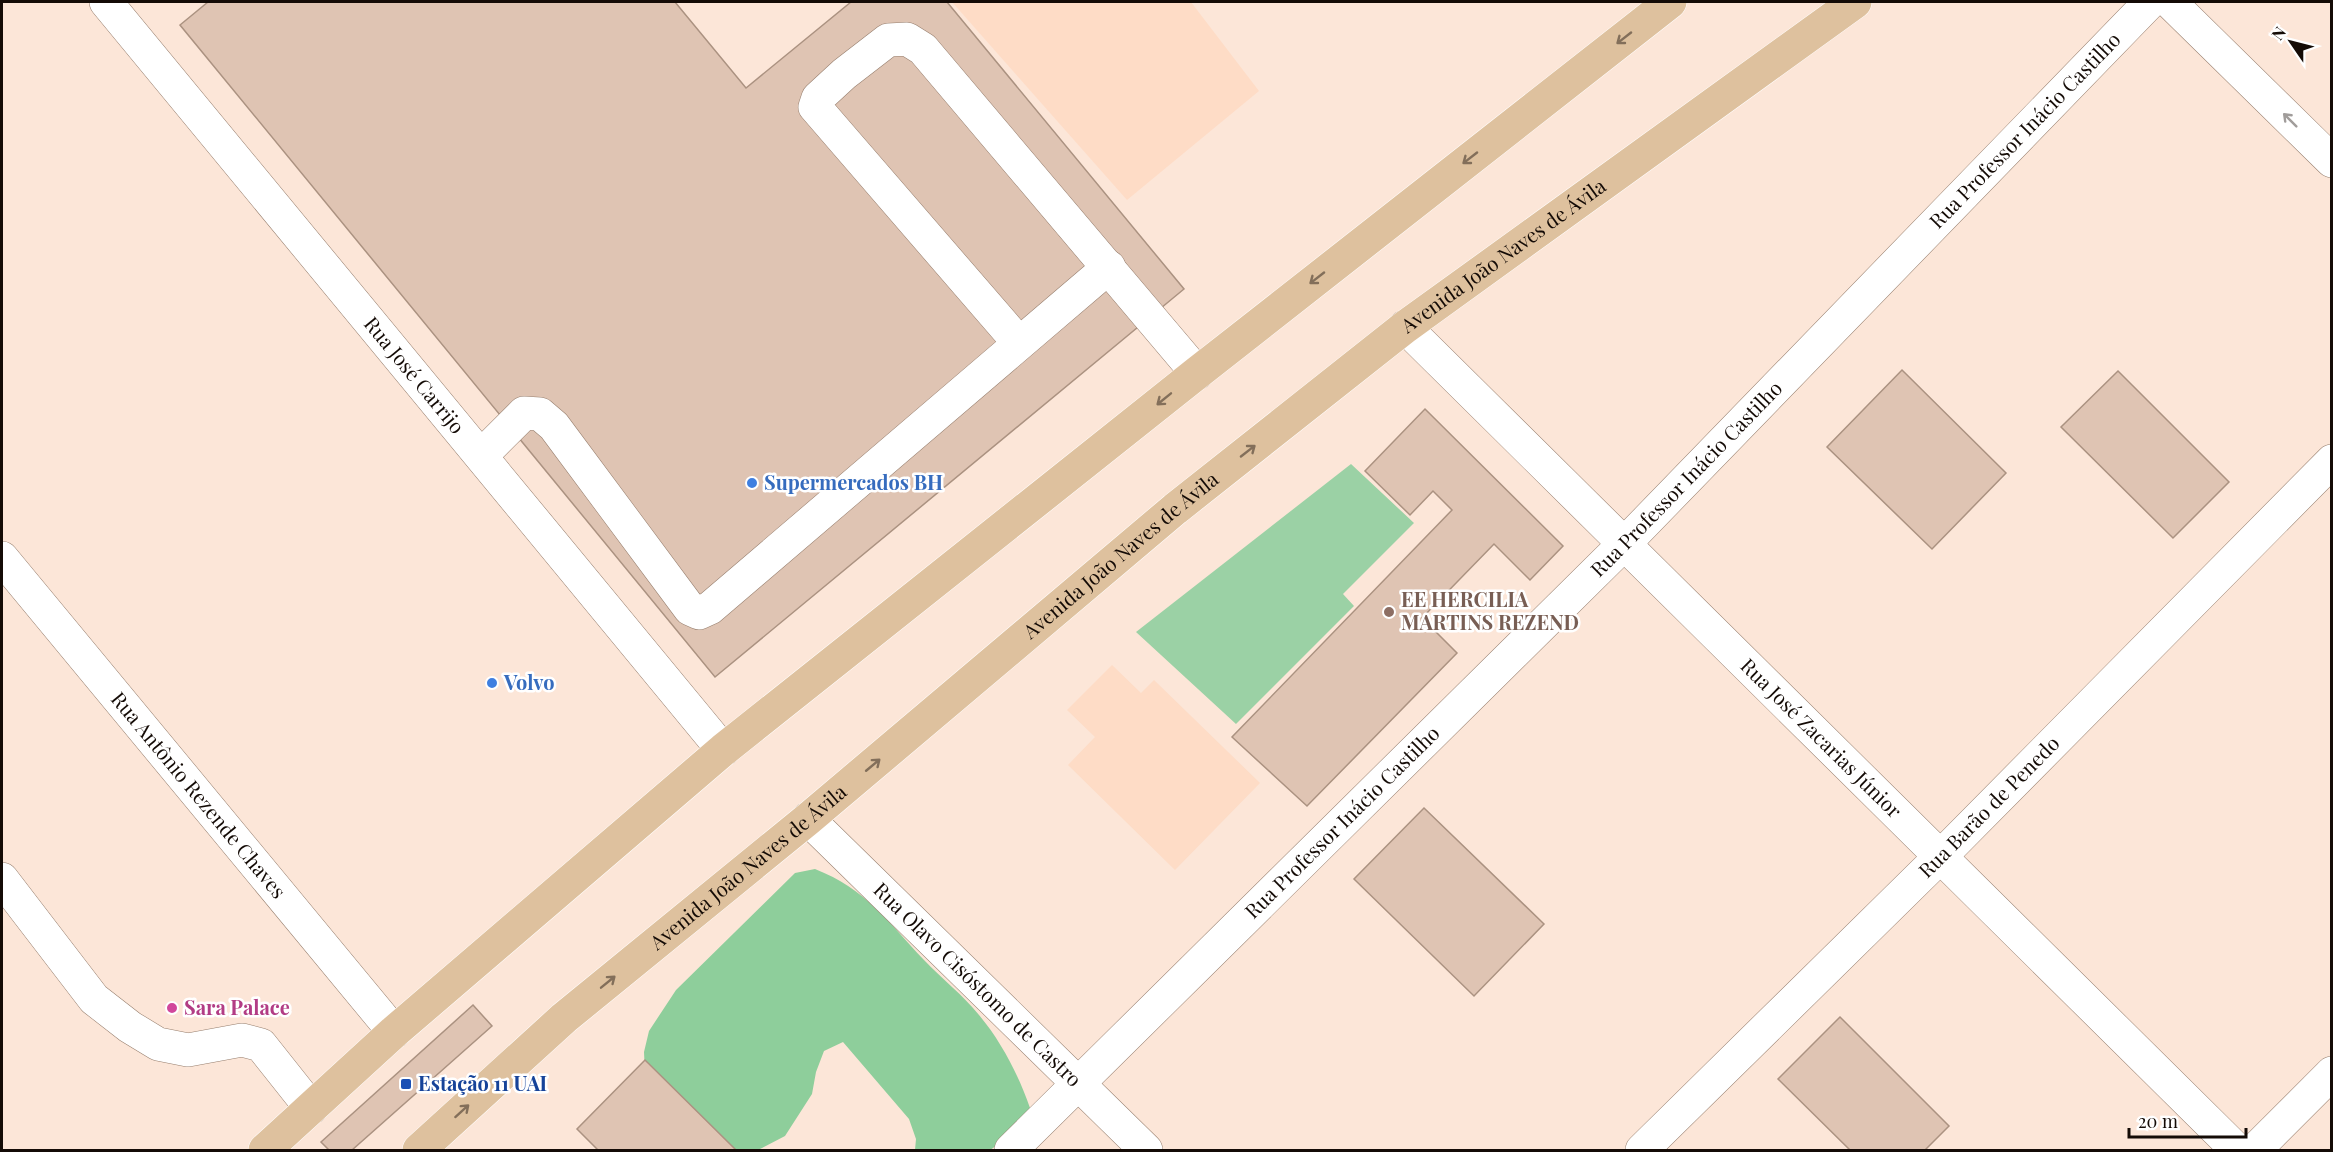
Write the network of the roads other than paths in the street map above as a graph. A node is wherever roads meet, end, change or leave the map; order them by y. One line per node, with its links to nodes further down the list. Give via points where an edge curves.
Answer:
1 (106, 2): 11 (street, Rua José Carrijo)
2 (1670, 2): 10 (main road, one-way to 10)
3 (1855, 2): 8 (main road, Avenida João Naves de Ávila)
4 (2150, 2): 13 (street, Rua Professor Inácio Castilho)
5 (2170, 2): 6 (street, one-way to 5)
6 (2331, 161)
7 (1109, 267): 9 (street); 9 (street, via 923,49 907,39 888,40 844,74 818,98 815,107); 10 (street)
8 (1405, 327): 13 (street, Rua José Zacarias Júnior); 16 (main road, Avenida João Naves de Ávila, one-way to 8, via 1175,509)
9 (1019, 343): 11 (street, via 710,608 699,613 690,609 554,426 540,414 524,413)
10 (1197, 373): 15 (main road, one-way to 15)
11 (481, 456): 15 (street, Rua José Carrijo)
12 (2331, 460): 17 (street, Rua Barão de Penedo)
13 (1625, 543): 17 (street, Rua José Zacarias Júnior); 21 (street, Rua Professor Inácio Castilho)
14 (2, 558): 19 (street, Rua Antônio Rezende Chaves)
15 (723, 750): 19 (main road)
16 (808, 819): 21 (street, Rua Olavo Cisóstomo de Castro); 24 (main road, Avenida João Naves de Ávila, one-way to 16, via 564,1018)
17 (1941, 856): 27 (street, Rua Barão de Penedo); 28 (street, Rua José Zacarias Júnior)
18 (2, 879): 22 (street, via 94,999 130,1028 158,1044 188,1050 242,1040 261,1045)
19 (394, 1032): 22 (main road)
20 (2331, 1073): 29 (street)
21 (1078, 1083): 25 (street, Rua Professor Inácio Castilho); 26 (street, Rua Olavo Cisóstomo de Castro)
22 (311, 1108): 23 (main road)
23 (265, 1150)
24 (419, 1150)
25 (1011, 1150)
26 (1146, 1150)
27 (1642, 1150)
28 (2237, 1150)
29 (2255, 1150)

